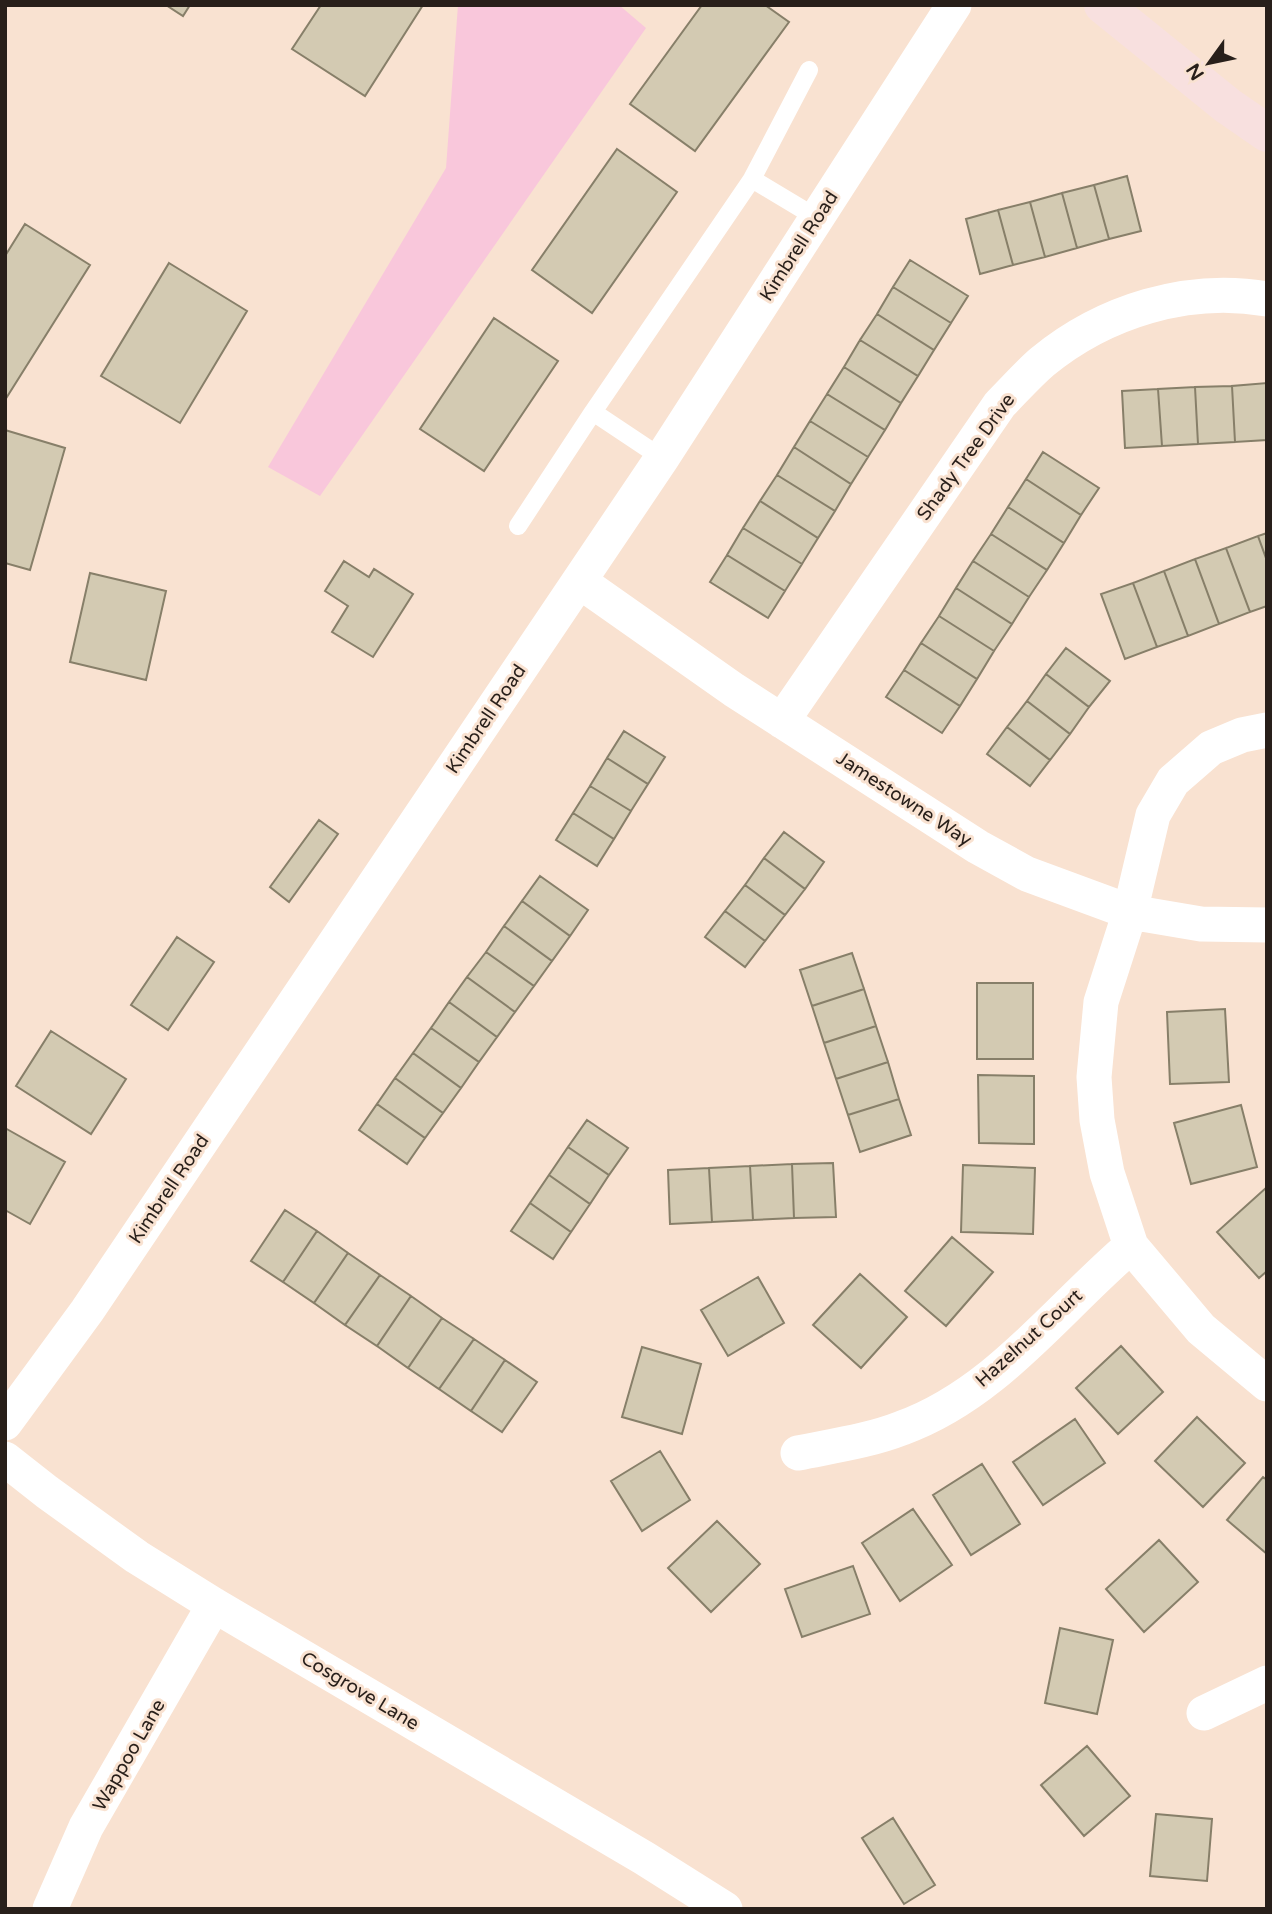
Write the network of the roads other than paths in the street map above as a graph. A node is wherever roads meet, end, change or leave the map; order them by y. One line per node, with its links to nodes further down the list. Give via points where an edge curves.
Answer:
1 (954, 5): 6 (street, Kimbrell Road)
2 (1103, 5): 4 (main road)
3 (809, 70): 5 (lane)
4 (1267, 133)
5 (751, 179): 6 (lane); 8 (lane)
6 (817, 218): 9 (street, Kimbrell Road)
7 (1267, 299): 12 (street, Shady Tree Drive, via 1195,295 1133,310 1086,333 1043,362 1000,404)
8 (593, 412): 9 (lane); 10 (lane)
9 (662, 458): 11 (street, Kimbrell Road)
10 (518, 526)
11 (579, 581): 12 (street, Jamestowne Way); 18 (street, Kimbrell Road, via 103,1288)
12 (782, 721): 14 (street, Jamestowne Way, via 978,848 1049,884)
13 (1267, 730): 14 (street, via 1211,748 1173,781 1153,816)
14 (1130, 912): 15 (street, Jamestowne Way, via 1201,924); 16 (street, via 1101,1002 1094,1077 1107,1172)
15 (1267, 925)
16 (1131, 1246): 17 (street, via 1200,1329); 19 (street, Hazelnut Court, via 1028,1344 969,1392 901,1429)
17 (1267, 1384)
18 (5, 1423)
19 (797, 1453)
20 (5, 1459): 21 (street, Cosgrove Lane, via 137,1557)
21 (214, 1605): 24 (street, Wappoo Lane, via 86,1827); 25 (street, Cosgrove Lane)
22 (1267, 1683): 23 (street)
23 (1204, 1713)
24 (50, 1909)
25 (725, 1909)

